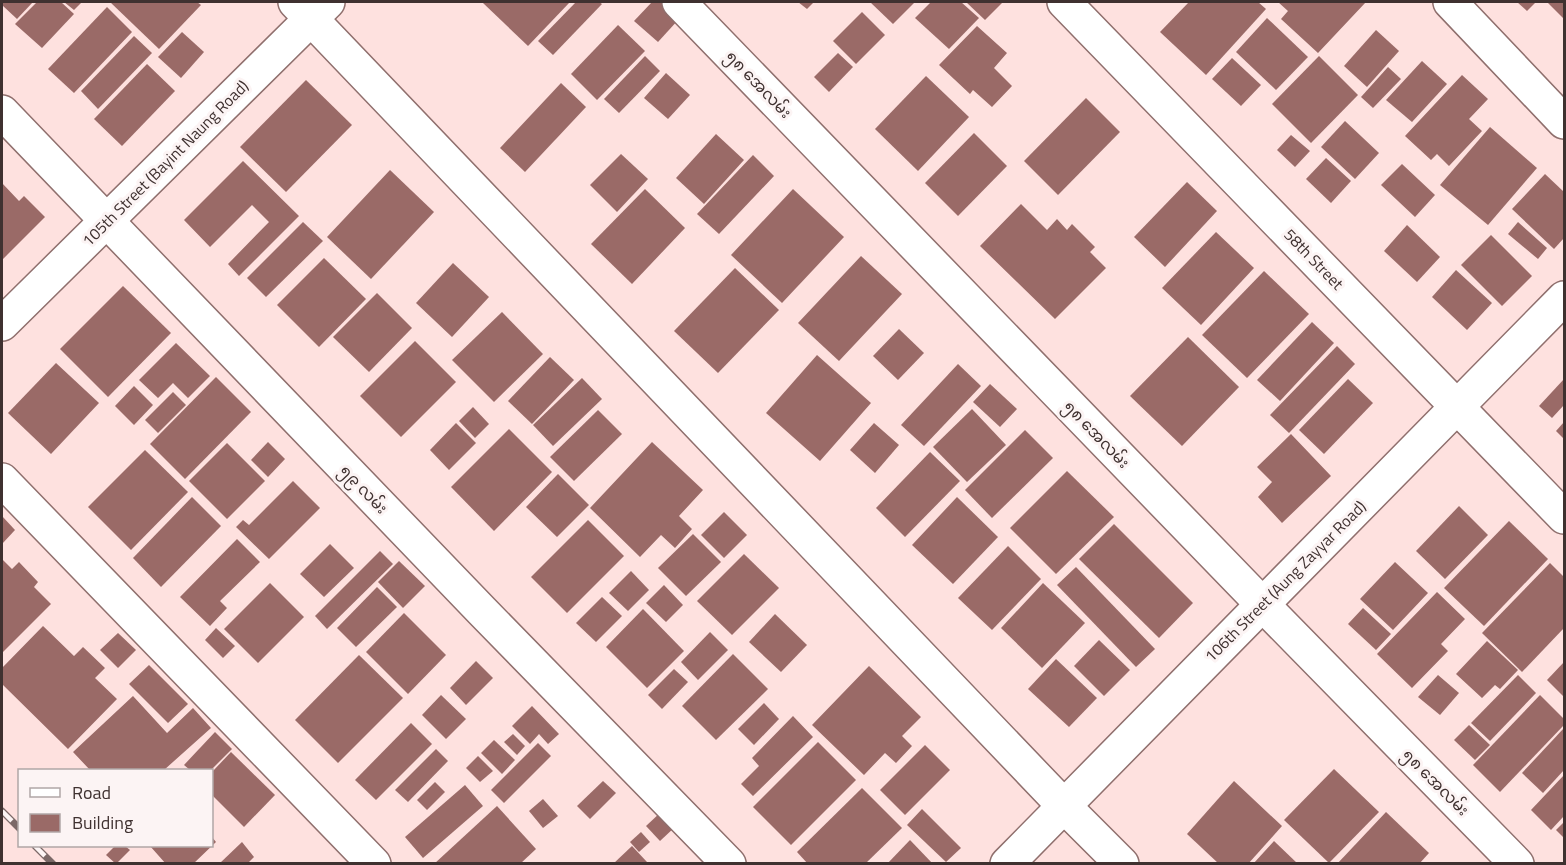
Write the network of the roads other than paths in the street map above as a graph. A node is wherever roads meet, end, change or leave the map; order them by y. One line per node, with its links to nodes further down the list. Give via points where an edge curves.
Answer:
1 (679, 2): 13 (street, ၅၈ အေလမ်း)
2 (1064, 2): 10 (street, 58th Street)
3 (1450, 2): 6 (street)
4 (312, 7): 7 (street, 105th Street (Bayint Naung Road)); 14 (street)
5 (2, 112): 7 (street, ၅၉ လမ်း)
6 (1564, 122)
7 (105, 222): 9 (street, 105th Street (Bayint Naung Road)); 16 (street, ၅၉ လမ်း)
8 (1564, 298): 10 (street, 106th Street (Aung Zayyar Road))
9 (2, 324)
10 (1457, 406): 12 (street, 58th Street); 13 (street, 106th Street (Aung Zayyar Road))
11 (2, 480): 15 (street)
12 (1564, 517)
13 (1262, 604): 14 (street, 106th Street (Aung Zayyar Road)); 19 (street, ၅၈ အေလမ်း)
14 (1063, 805): 17 (street, 106th Street (Aung Zayyar Road)); 18 (street)
15 (374, 864)
16 (729, 864)
17 (1007, 864)
18 (1122, 864)
19 (1517, 864)

